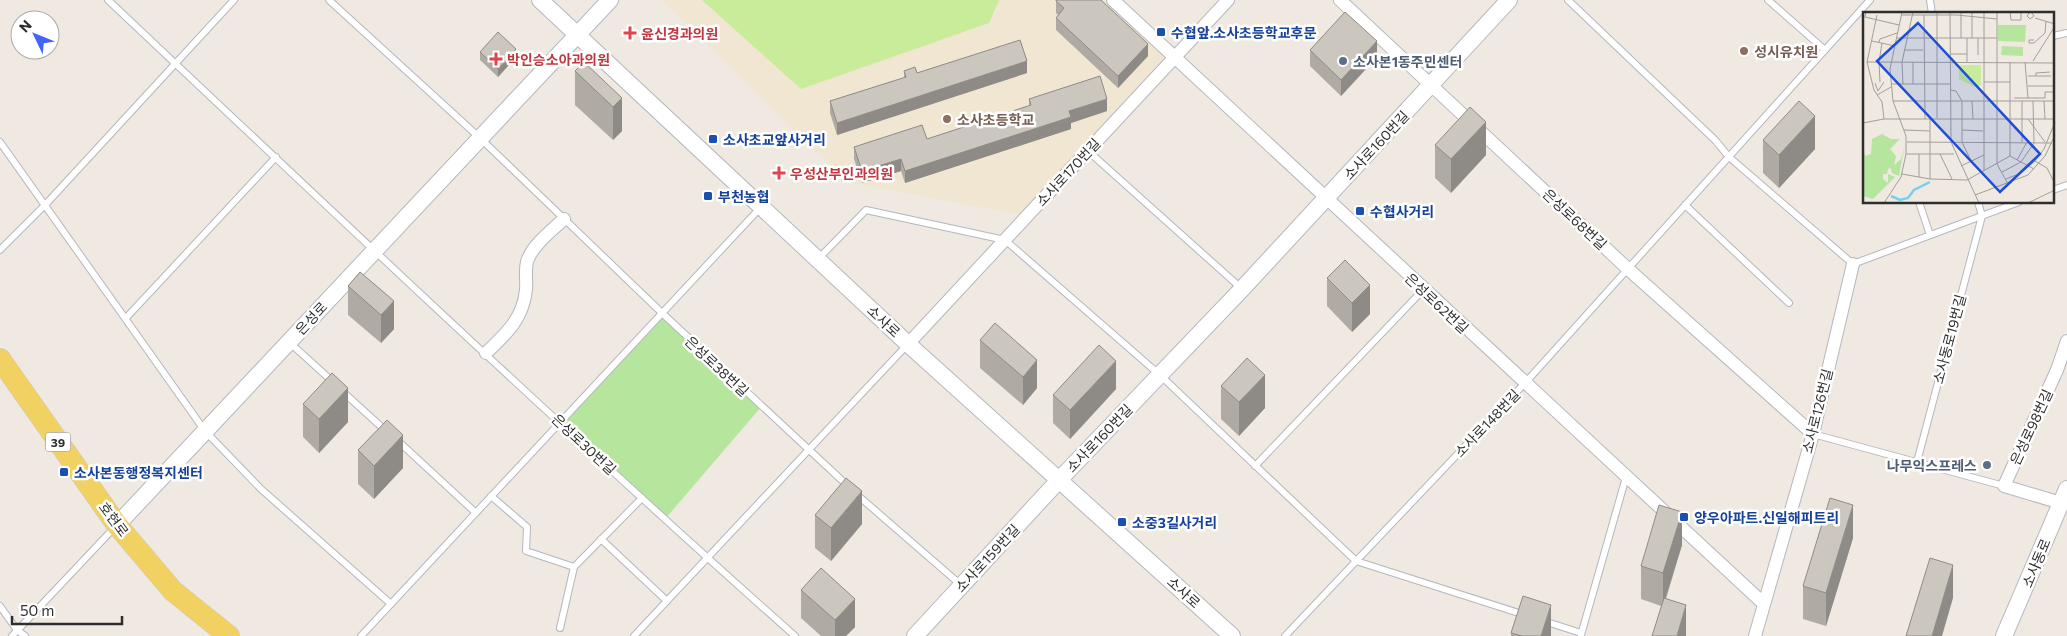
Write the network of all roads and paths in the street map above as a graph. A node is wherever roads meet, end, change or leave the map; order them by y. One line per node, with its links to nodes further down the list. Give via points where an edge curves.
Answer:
1 (108, 0): 19 (lane, 은성로30번길)
2 (234, 0): 19 (lane)
3 (328, 0): 21 (lane, 은성로38번길)
4 (540, 0): 15 (street, 소사로)
5 (610, 0): 15 (street, 은성로)
6 (1113, 0): 18 (street, 은성로62번길)
7 (1228, 0): 18 (street, 소사로170번길)
8 (1340, 0): 20 (street, 은성로68번길)
9 (1509, 0): 20 (street, 소사로160번길)
10 (1568, 0): 25 (lane, via 1708,133)
11 (1768, 0): 17 (lane)
12 (1870, 0): 13 (lane, 소사로148번길)
13 (1864, 11): 17 (lane, 소사로148번길)
14 (2067, 33): 16 (lane)
15 (577, 35): 21 (street, 은성로); 34 (street, 소사로)
16 (2054, 36)
17 (1824, 50): 25 (lane, 소사로148번길)
18 (1174, 57): 23 (street, 소사로170번길); 28 (street, 은성로62번길)
19 (175, 63): 24 (lane, 은성로30번길); 32 (lane)
20 (1432, 84): 28 (street, 소사로160번길); 43 (street, 은성로68번길)
21 (480, 138): 36 (lane, 은성로38번길); 40 (street, 은성로)
22 (0, 142): 32 (lane)
23 (1088, 151): 38 (street, 소사로170번길); 44 (lane)
24 (276, 157): 40 (lane, 은성로30번길); 48 (lane)
25 (1729, 157): 33 (lane, 소사로148번길); 42 (lane)
26 (2067, 185): 27 (lane)
27 (2054, 190)
28 (1326, 198): 44 (street, 소사로160번길); 45 (street, 은성로62번길)
29 (1920, 204): 37 (lane)
30 (1979, 204): 35 (lane)
31 (2014, 204): 35 (lane)
32 (45, 205): 39 (lane); 48 (lane)
33 (1685, 205): 43 (lane, 소사로148번길); 46 (lane)
34 (762, 207): 41 (street, 소사로); 47 (lane)
35 (1982, 216): 37 (lane); 60 (lane, 소사동로19번길)
36 (564, 219): 47 (lane, 은성로38번길); 52 (street, via 531,253 519,318)
37 (1930, 235): 42 (lane)
38 (1005, 240): 41 (lane, via 866,210); 51 (street, 소사로170번길); 54 (lane)
39 (0, 250)
40 (375, 251): 50 (street, 은성로); 52 (lane, 은성로30번길)
41 (818, 259): 51 (street, 소사로)
42 (1853, 264): 58 (street, 소사로126번길)
43 (1628, 269): 55 (lane, 소사로148번길); 58 (street, 은성로68번길)
44 (1242, 289): 54 (street, 소사로160번길)
45 (1423, 290): 55 (street, 은성로62번길); 61 (lane)
46 (1790, 303)
47 (662, 314): 56 (lane); 59 (lane, 은성로38번길)
48 (126, 318): 57 (lane)
49 (2067, 341): 64 (street, 은성로98번길)
50 (289, 342): 57 (street, 은성로); 68 (lane)
51 (908, 344): 59 (lane); 63 (street, 소사로)
52 (486, 353): 56 (lane, 은성로30번길)
53 (3, 368): 69 (main road, 호현로 / 39)
54 (1160, 375): 61 (lane); 63 (street, 소사로160번길)
55 (1525, 384): 62 (street, 은성로62번길); 72 (lane, 소사로148번길)
56 (560, 422): 65 (lane); 67 (lane, 은성로30번길)
57 (205, 431): 69 (street, 은성로); 77 (lane, via 262,489)
58 (1812, 434): 60 (lane); 76 (street, 소사로126번길)
59 (808, 451): 71 (lane); 74 (lane, 은성로38번길)
60 (1917, 462): 64 (lane)
61 (1255, 466): 72 (lane)
62 (1626, 477): 76 (street, 은성로62번길); 81 (lane)
63 (1060, 479): 74 (street, 소사로159번길); 89 (street, 소사로)
64 (2004, 486): 66 (street)
65 (492, 496): 68 (lane); 73 (lane, via 527,528 526,551)
66 (2064, 496): 92 (street, 소사동로)
67 (642, 498): 70 (lane); 71 (lane, 은성로30번길)
68 (476, 513): 77 (lane)
69 (117, 525): 80 (lane, 은성로); 84 (main road, 호현로 / 39, via 173,591)
70 (601, 540): 73 (lane); 75 (lane)
71 (707, 558): 75 (lane); 87 (lane, 은성로30번길)
72 (1356, 560): 81 (lane); 90 (lane, 소사로148번길)
73 (574, 567): 79 (lane)
74 (961, 586): 88 (street, 소사로159번길)
75 (667, 601): 86 (lane)
76 (1763, 603): 91 (street, 소사로126번길)
77 (391, 604): 85 (lane)
78 (0, 606): 80 (lane)
79 (560, 628)
80 (17, 630): 82 (lane, 은성로); 83 (lane)
81 (1581, 634)
82 (12, 636)
83 (25, 636)
84 (229, 636)
85 (361, 636)
86 (634, 636)
87 (795, 636)
88 (915, 636)
89 (1232, 636)
90 (1285, 636)
91 (1755, 636)
92 (2004, 636)

